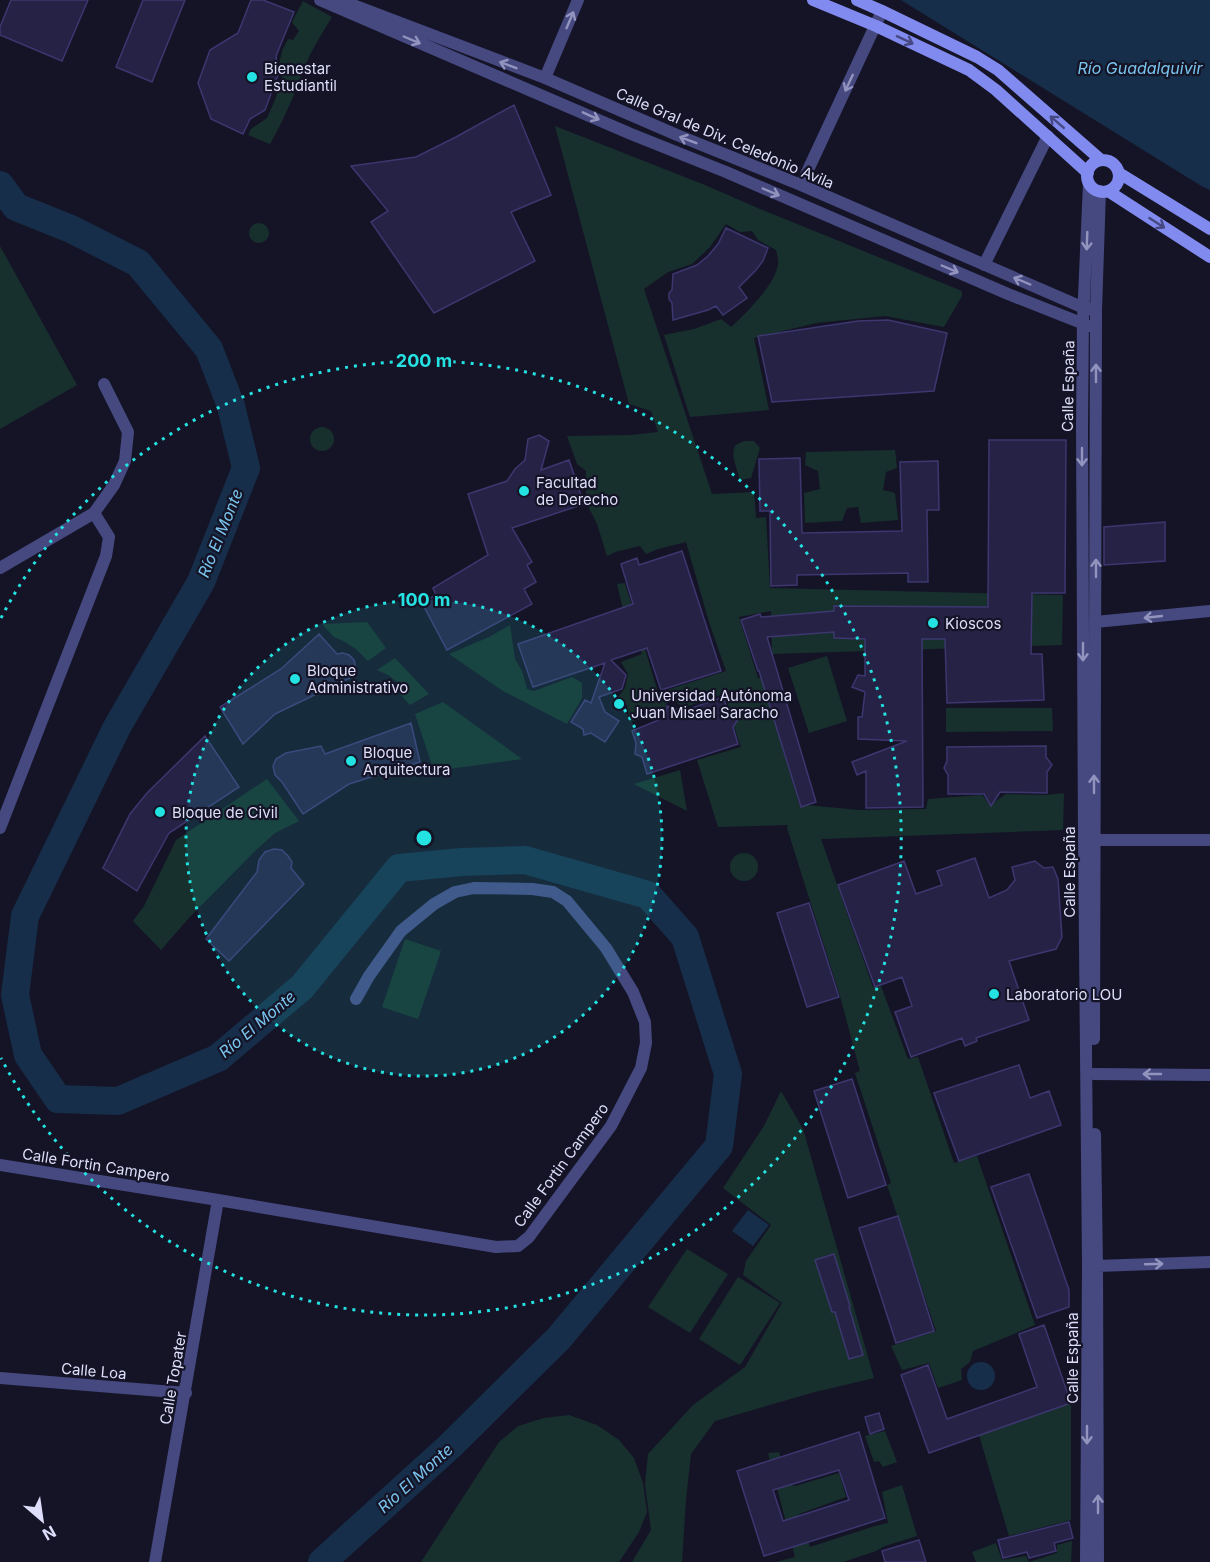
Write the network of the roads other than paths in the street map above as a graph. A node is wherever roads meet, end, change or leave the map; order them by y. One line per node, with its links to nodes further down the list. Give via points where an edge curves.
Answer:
1 (320, 0): 19 (street, one-way to 19)
2 (340, 0): 8 (street, Calle Gral de Div. Celedonio Avila, one-way to 2)
3 (578, 0): 8 (street, one-way to 3)
4 (813, 0): 7 (street)
5 (857, 0): 6 (street)
6 (882, 11): 7 (street); 10 (street, one-way to 6, via 998,70)
7 (876, 26): 9 (street, one-way to 9, via 969,70); 13 (street, one-way to 13)
8 (545, 78): 13 (street, Calle Gral de Div. Celedonio Avila, one-way to 8)
9 (1048, 136): 12 (street); 17 (street)
10 (1101, 160): 11 (street, via 1114,165); 12 (street, via 1093,164)
11 (1119, 173): 14 (street, via 1116,186); 15 (street)
12 (1089, 178): 14 (street, via 1095,189); 18 (street, Calle España, one-way to 18)
13 (801, 185): 17 (street, Calle Gral de Div. Celedonio Avila)
14 (1104, 191): 16 (street, one-way to 16); 18 (street, Calle España)
15 (1210, 230)
16 (1210, 257)
17 (984, 265): 18 (street, Calle Gral de Div. Celedonio Avila, one-way to 17)
18 (1090, 309): 19 (street, Calle España); 20 (street, Calle España)
19 (1083, 325): 20 (street); 28 (street, Calle España, one-way to 28)
20 (1096, 328): 25 (street, Calle España, one-way to 20)
21 (104, 384): 22 (street, via 128,432 125,461)
22 (94, 513): 23 (street); 26 (street, via 109,537 106,556)
23 (0, 568)
24 (1210, 611): 25 (street, one-way to 25)
25 (1095, 622): 28 (street, Calle España, one-way to 25)
26 (5, 800): 27 (street)
27 (0, 828)
28 (1089, 840): 29 (street); 31 (street, Calle España); 40 (street, Calle España, one-way to 40)
29 (1210, 840)
30 (357, 999): 34 (street, Calle Fortin Campero, via 401,931 455,892 474,888 553,892 567,901 606,948 633,992 645,1022 646,1043 641,1068 611,1126 529,1238 518,1246 496,1247)
31 (1094, 1074): 32 (street, one-way to 31); 36 (street, Calle España)
32 (1210, 1075)
33 (0, 1166): 34 (street, Calle Fortin Campero)
34 (219, 1200): 38 (street, Calle Topater)
35 (1210, 1262): 36 (street, one-way to 35)
36 (1097, 1266): 41 (street, Calle España, one-way to 36)
37 (0, 1378): 38 (street, Calle Loa)
38 (186, 1393): 39 (street, Calle Topater)
39 (155, 1562)
40 (1086, 1562)
41 (1098, 1562)

